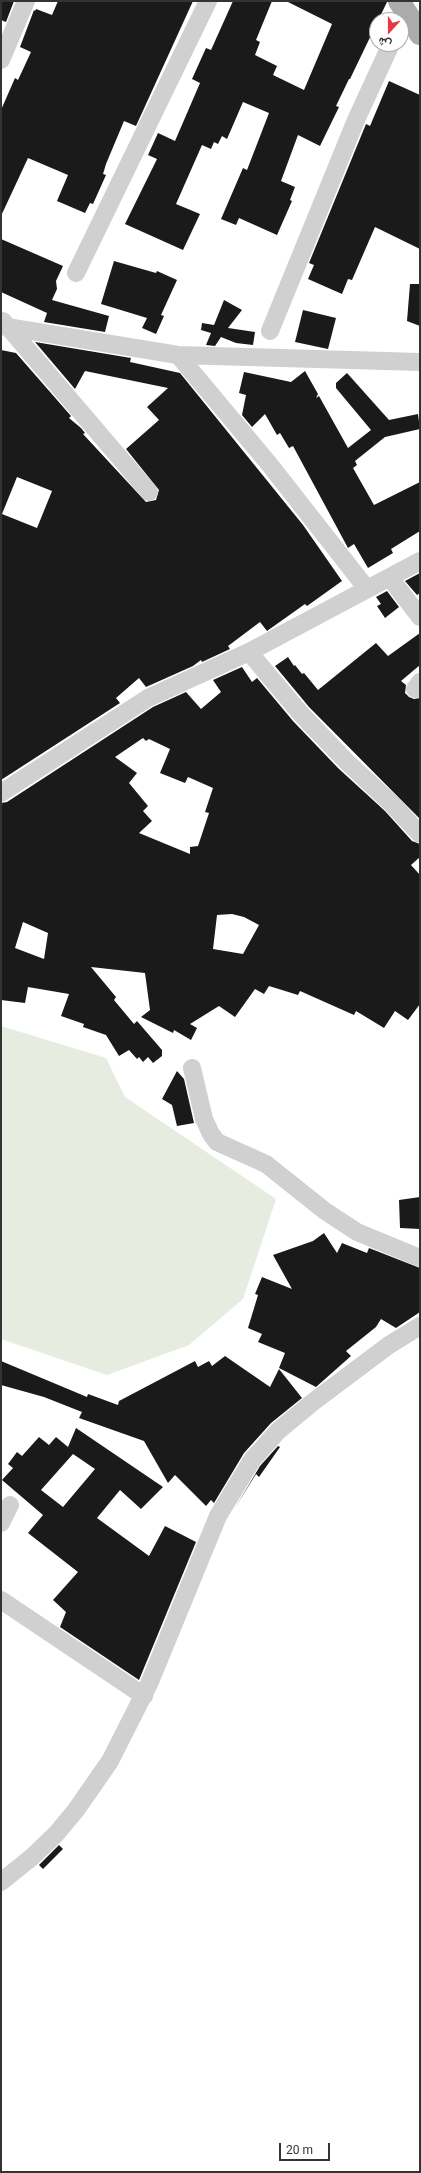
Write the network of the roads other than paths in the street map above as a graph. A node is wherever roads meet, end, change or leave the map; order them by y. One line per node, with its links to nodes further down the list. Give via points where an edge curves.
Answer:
1 (26, 1): 6 (street)
2 (208, 1): 7 (street)
3 (409, 21): 4 (main road)
4 (420, 34)
5 (387, 52): 9 (street, via 356,120)
6 (1, 60)
7 (76, 274)
8 (3, 323): 10 (street); 12 (street)
9 (270, 331)
10 (178, 356): 11 (street); 15 (street, via 270,465)
11 (420, 362)
12 (149, 492)
13 (420, 561): 14 (street)
14 (390, 578): 15 (street); 16 (street)
15 (367, 589): 17 (street)
16 (420, 617)
17 (249, 652): 18 (street, via 148,698); 19 (street, via 301,714)
18 (1, 793)
19 (420, 834)
20 (192, 1068): 21 (street, via 204,1119 210,1134 217,1142 266,1164 325,1212 357,1232)
21 (420, 1258)
22 (420, 1326): 26 (street, via 389,1345 313,1402 278,1431 252,1460 218,1516)
23 (10, 1505): 24 (street)
24 (1, 1523)
25 (1, 1600): 26 (street)
26 (144, 1696): 27 (street, via 110,1761 76,1810 51,1839)
27 (1, 1882)

